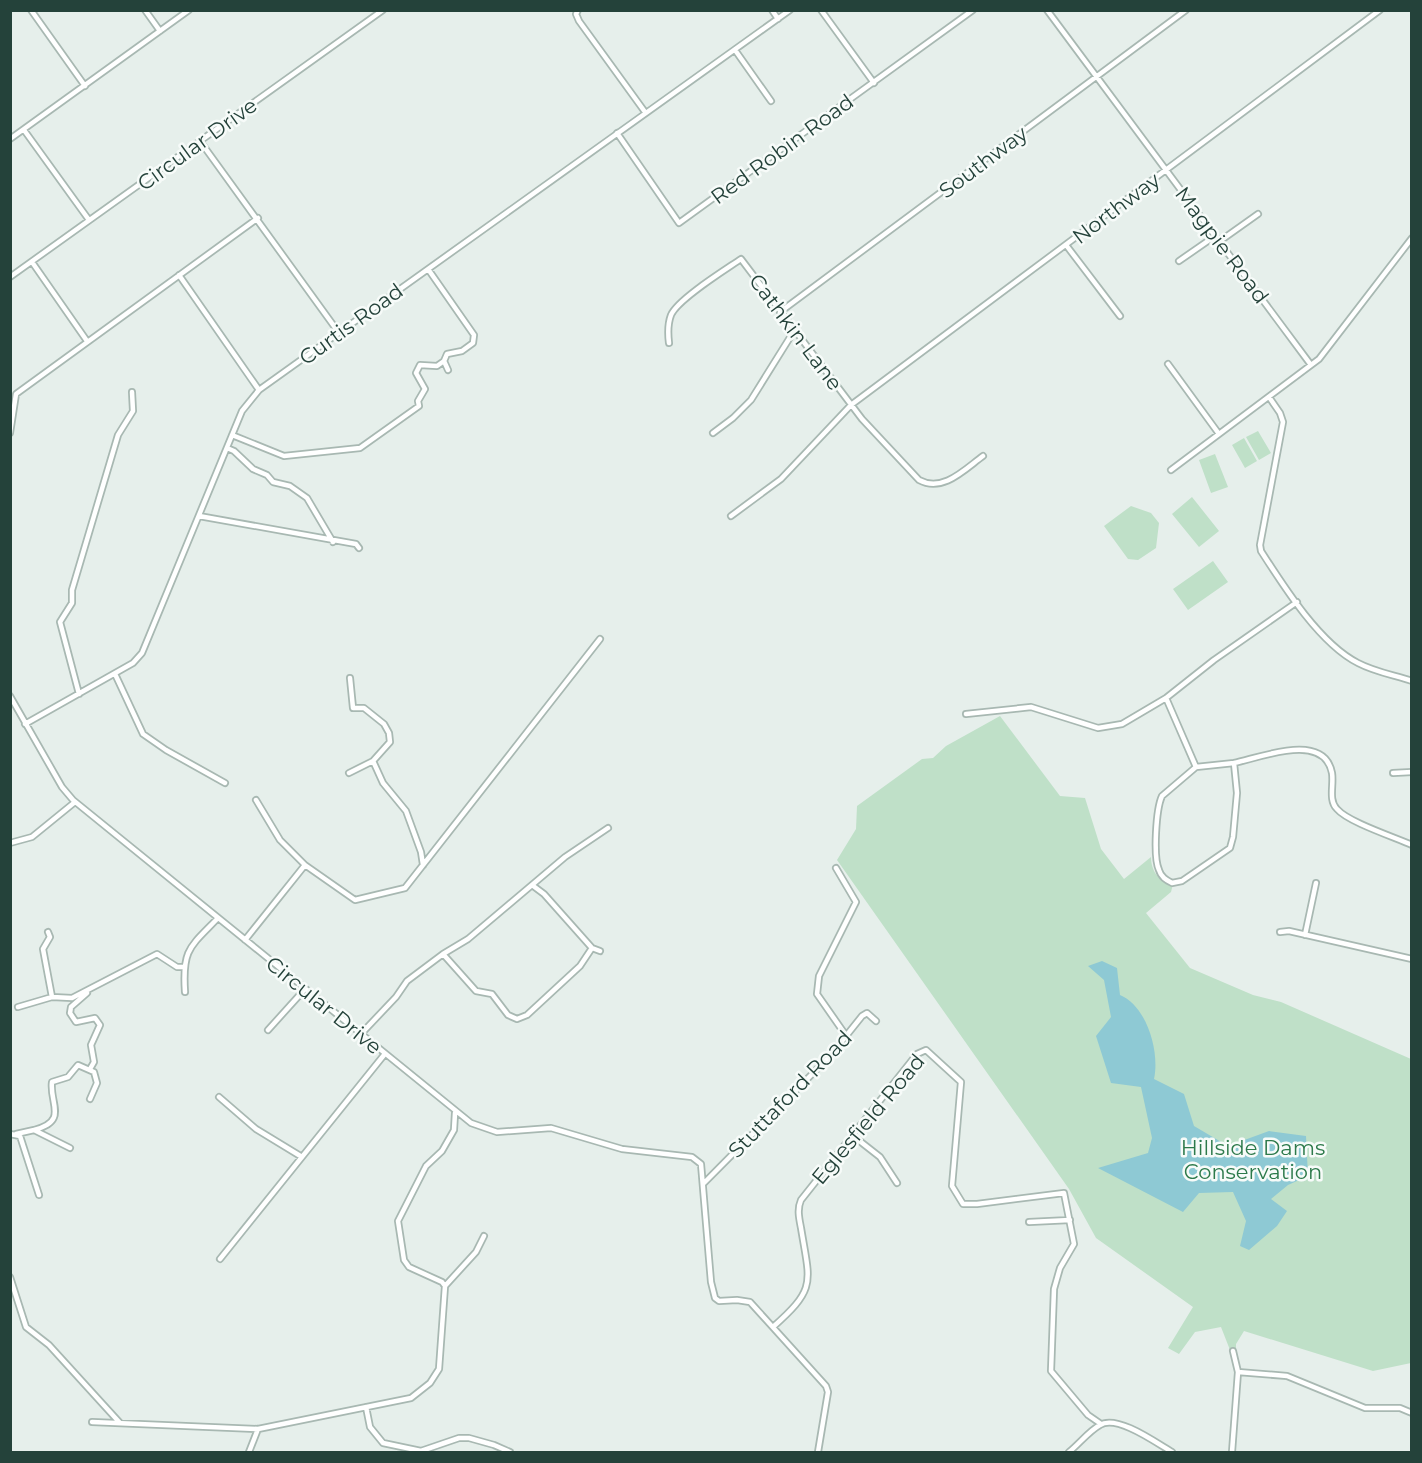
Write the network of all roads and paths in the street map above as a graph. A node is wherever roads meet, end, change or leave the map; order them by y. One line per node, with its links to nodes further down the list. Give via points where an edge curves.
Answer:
1 (31, 10): 18 (street)
2 (145, 10): 14 (street)
3 (189, 10): 14 (street)
4 (383, 10): 24 (street, Circular Drive)
5 (578, 10): 20 (street, via 579,21)
6 (772, 10): 13 (street)
7 (790, 10): 13 (street, Curtis Road)
8 (821, 10): 17 (street)
9 (973, 10): 17 (street, Red Robin Road)
10 (1047, 10): 16 (street, Magpie Road)
11 (1186, 10): 16 (street, Southway)
12 (1380, 10): 25 (street, Northway)
13 (778, 19): 15 (street, Curtis Road)
14 (160, 32): 18 (street)
15 (735, 50): 19 (street); 20 (street, Curtis Road)
16 (1097, 77): 25 (street, Magpie Road); 38 (street, Southway)
17 (874, 83): 22 (street, Red Robin Road, via 679,223)
18 (85, 86): 21 (street)
19 (771, 101)
20 (645, 112): 22 (street, Curtis Road)
21 (24, 130): 23 (street); 28 (street)
22 (617, 133): 35 (street, Curtis Road)
23 (10, 139)
24 (200, 141): 27 (street); 28 (street, Circular Drive)
25 (1166, 170): 29 (street, Magpie Road); 32 (street, Northway)
26 (1258, 214): 31 (street)
27 (258, 218): 36 (street); 41 (street)
28 (89, 220): 34 (street, Circular Drive)
29 (1215, 236): 31 (street, Magpie Road); 33 (street)
30 (1412, 238): 46 (street, via 1331,345)
31 (1220, 242): 46 (street, Magpie Road)
32 (1066, 245): 39 (street); 51 (street, Northway)
33 (1179, 261)
34 (32, 262): 37 (street, Circular Drive); 42 (street)
35 (428, 269): 41 (street, Curtis Road); 44 (street, via 474,339 462,351 447,354)
36 (179, 275): 42 (street); 48 (street)
37 (10, 277)
38 (780, 312): 40 (street, Cathkin Lane); 43 (street, Cathkin Lane, via 741,259 700,287 674,311)
39 (1120, 316)
40 (794, 331): 51 (street, Cathkin Lane); 53 (street, via 751,400)
41 (339, 333): 48 (street, Curtis Road)
42 (87, 341): 52 (street, via 16,394)
43 (669, 343)
44 (444, 361): 47 (street); 55 (street, via 437,366 420,365 416,373 425,389 419,406 360,448 284,456)
45 (1168, 364): 54 (street)
46 (1311, 365): 50 (street)
47 (448, 369)
48 (259, 390): 55 (street, Curtis Road, via 242,411)
49 (132, 392): 68 (street, via 133,411 118,435 72,590 72,603 60,622)
50 (1269, 397): 54 (street); 63 (street, via 1283,422 1260,547)
51 (851, 405): 57 (street, Cathkin Lane, via 924,482 944,483); 60 (street, Northway, via 781,479)
52 (10, 433)
53 (713, 433)
54 (1219, 434): 58 (street)
55 (232, 435): 56 (street, Curtis Road)
56 (227, 448): 59 (street, Curtis Road); 61 (street, via 273,482 290,486 307,498)
57 (983, 456)
58 (1171, 470)
59 (199, 516): 61 (street); 65 (street, Curtis Road, via 142,653)
60 (731, 516)
61 (333, 542): 62 (street, via 356,544)
62 (359, 548)
63 (1297, 602): 67 (street, via 1326,638 1350,658 1368,668); 70 (street)
64 (600, 639): 86 (street)
65 (115, 674): 68 (street, Curtis Road); 79 (street, via 143,734)
66 (350, 678): 73 (street, via 353,708 364,708 389,733 390,742)
67 (1412, 681)
68 (79, 694): 72 (street, Curtis Road)
69 (10, 696): 72 (street, Circular Drive)
70 (1166, 698): 71 (street, via 1132,720 1104,728 1031,707); 75 (street)
71 (966, 714)
72 (25, 724): 81 (street, Circular Drive)
73 (373, 761): 77 (street); 86 (street, via 383,783 406,811)
74 (1234, 763): 75 (street); 75 (street, via 1237,793 1232,843 1177,883 1164,879 1157,865 1160,802 1168,789); 84 (street, via 1291,749 1318,754 1330,768 1333,803 1338,811)
75 (1196, 767)
76 (1412, 772): 78 (street)
77 (349, 773)
78 (1393, 773)
79 (225, 783)
80 (256, 800): 85 (street, via 280,840)
81 (75, 802): 83 (street, via 32,837); 90 (street, Circular Drive)
82 (608, 828): 89 (street)
83 (10, 843)
84 (1412, 845)
85 (305, 865): 86 (street, via 355,900 405,888); 94 (street)
86 (423, 865)
87 (836, 868): 108 (street, via 856,902 819,976 817,994)
88 (1316, 883): 93 (street)
89 (532, 885): 95 (street); 97 (street, via 468,939)
90 (218, 918): 94 (street, Circular Drive); 99 (street, via 188,949)
91 (48, 932): 103 (street, via 50,938 43,949)
92 (1281, 932): 93 (street)
93 (1305, 934): 98 (street)
94 (245, 940): 100 (street, Circular Drive)
95 (592, 948): 96 (street); 97 (street, via 580,966 527,1015 517,1019 508,1016 492,994 476,991)
96 (600, 951)
97 (442, 954): 107 (street, via 407,981)
98 (1412, 959)
99 (183, 967): 101 (street, via 157,954); 102 (street)
100 (305, 989): 106 (street); 107 (street, Circular Drive)
101 (88, 991): 103 (street, via 72,998); 110 (street, via 71,1007 70,1013 76,1023 95,1018 100,1025 91,1045 94,1062)
102 (185, 992)
103 (52, 997): 104 (street)
104 (18, 1007)
105 (876, 1021): 108 (street, Stuttaford Road, via 867,1013)
106 (268, 1030)
107 (360, 1035): 109 (street, Circular Drive)
108 (847, 1037): 119 (street, Stuttaford Road)
109 (384, 1054): 113 (street, Circular Drive); 118 (street)
110 (90, 1070): 112 (street, via 97,1083); 114 (street, via 78,1065 68,1077 54,1080 51,1087 56,1107 52,1120)
111 (219, 1096): 118 (street, via 256,1129)
112 (90, 1099)
113 (455, 1113): 119 (street, Circular Drive, via 497,1132 551,1128 622,1149 692,1157 701,1164); 127 (street, via 454,1130 442,1151 426,1166 398,1221 404,1260 409,1267)
114 (34, 1130): 115 (street); 117 (street)
115 (13, 1134): 121 (street, via 20,1136)
116 (852, 1135): 120 (street, via 880,1157); 122 (street, Eglesfield Road, via 917,1054 926,1050 961,1083 952,1186 955,1191 967,1205 1064,1193); 128 (street, Eglesfield Road, via 800,1202 807,1287 801,1301)
117 (70, 1148)
118 (302, 1158): 125 (street)
119 (704, 1183): 128 (street, via 715,1298 750,1302)
120 (897, 1183)
121 (39, 1195)
122 (1070, 1220): 123 (street); 135 (street, via 1074,1244 1060,1268 1054,1289 1051,1371 1088,1415)
123 (1029, 1222)
124 (484, 1236): 127 (street, via 476,1252)
125 (220, 1258)
126 (10, 1276): 134 (street, via 26,1327 49,1345)
127 (445, 1286): 131 (street, via 439,1369 435,1377 411,1398)
128 (772, 1327): 139 (street, via 828,1392)
129 (1233, 1351): 130 (street)
130 (1238, 1372): 132 (street, via 1287,1376 1365,1408 1400,1408); 142 (street)
131 (366, 1407): 136 (street); 138 (street, via 370,1428 382,1443 420,1452 469,1438)
132 (1412, 1413)
133 (92, 1422): 134 (street)
134 (120, 1423): 136 (street)
135 (1101, 1424): 140 (street); 141 (street, via 1122,1424)
136 (258, 1429): 137 (street)
137 (249, 1452)
138 (510, 1452)
139 (818, 1452)
140 (1068, 1452)
141 (1172, 1452)
142 (1232, 1452)

